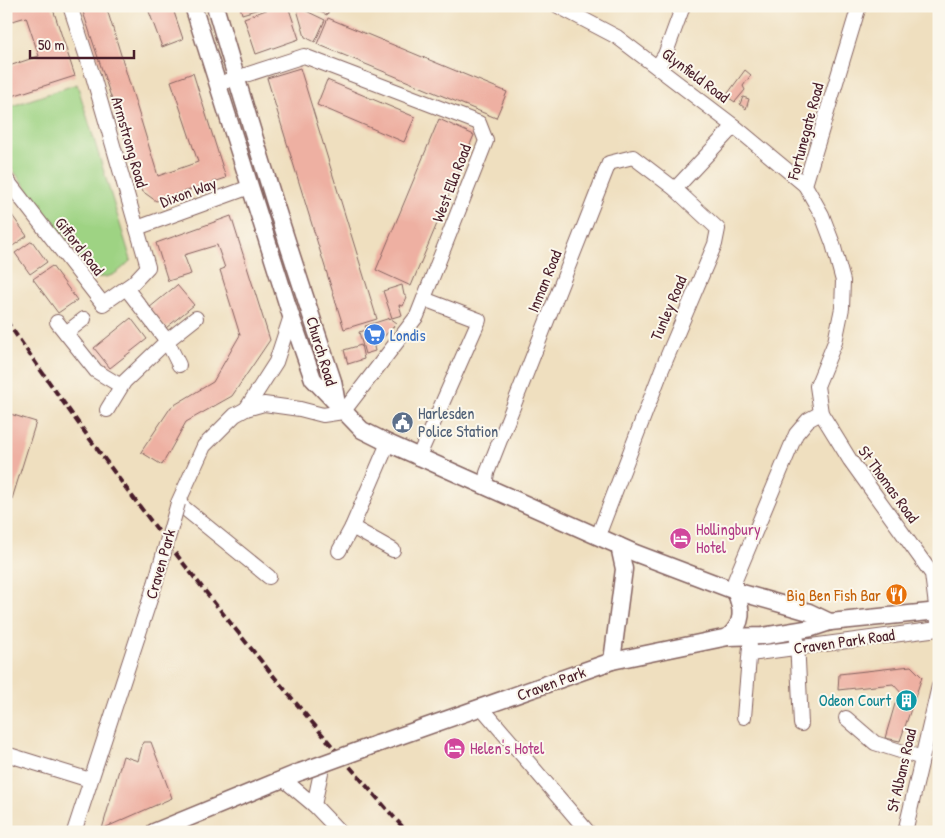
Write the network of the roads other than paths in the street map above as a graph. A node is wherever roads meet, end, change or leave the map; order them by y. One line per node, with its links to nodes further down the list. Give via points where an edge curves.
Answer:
1 (70, 6): 15 (street, Armstrong Road)
2 (194, 6): 9 (main road, Church Road)
3 (215, 6): 8 (main road, Church Road)
4 (558, 6): 7 (street, Glynfield Road, via 617,37)
5 (683, 6): 7 (street, via 665,55)
6 (858, 6): 12 (street, Fortunegate Road)
7 (657, 67): 10 (street, Glynfield Road)
8 (236, 78): 9 (street, West Ella Road); 17 (street, West Ella Road, via 304,56 479,123 486,141); 24 (main road, Church Road)
9 (218, 84): 13 (main road, Church Road)
10 (734, 126): 12 (street, Glynfield Road); 14 (street)
11 (6, 179): 16 (street, Gifford Road, via 103,304)
12 (805, 185): 27 (street, Fortunegate Road, via 822,215 843,280 842,308 835,342 817,386)
13 (250, 187): 15 (street, Dixon Way); 18 (main road, Church Road)
14 (675, 190): 30 (street, Inman Road, via 633,157 609,163); 33 (street, Tunley Road, via 718,229 715,244 662,369)
15 (137, 228): 16 (street, Armstrong Road, via 148,267)
16 (129, 285): 21 (street)
17 (424, 299): 24 (street, West Ella Road, via 417,316); 29 (street, via 479,320)
18 (291, 316): 24 (main road, Church Road, via 313,379); 25 (street, via 276,362)
19 (196, 318): 21 (street)
20 (84, 319): 23 (street, via 62,327 96,371)
21 (167, 341): 22 (street); 23 (street)
22 (180, 365)
23 (121, 386): 26 (street)
24 (340, 408): 25 (street, Craven Park, via 323,415 264,404); 28 (main road, via 362,430)
25 (246, 409): 31 (street, Craven Park, via 204,446)
26 (107, 410)
27 (821, 413): 40 (street, via 808,420 796,434 735,580); 41 (street, St Thomas Road, via 850,460 932,574)
28 (388, 443): 29 (main road); 32 (street)
29 (418, 458): 30 (main road)
30 (485, 485): 33 (main road)
31 (178, 503): 39 (street); 61 (street, Craven Park, bridge, via 155,584)
32 (352, 526): 35 (street); 36 (street)
33 (598, 536): 34 (main road)
34 (619, 546): 37 (main road); 38 (main road)
35 (393, 550)
36 (339, 551)
37 (645, 556): 38 (main road); 40 (main road)
38 (624, 569): 44 (main road)
39 (269, 577)
40 (734, 591): 42 (main road, Craven Park Road, via 809,612); 46 (main road, via 742,614 736,630)
41 (938, 611): 42 (main road, Craven Park Road); 43 (street)
42 (830, 622): 45 (main road, Craven Park Road)
43 (939, 629): 48 (street, Craven Park Road)
44 (616, 630): 49 (main road); 51 (main road)
45 (796, 630): 47 (main road, Craven Park Road); 48 (street)
46 (728, 637): 47 (main road, Craven Park Road); 49 (main road, Craven Park)
47 (750, 637): 50 (street)
48 (797, 648): 50 (street, Craven Park Road); 56 (street)
49 (641, 654): 51 (main road, Craven Park)
50 (750, 654): 54 (street)
51 (612, 661): 53 (main road, Craven Park)
52 (939, 686): 58 (street, St Albans Road)
53 (482, 708): 59 (main road, Craven Park, bridge); 66 (street)
54 (744, 717)
55 (846, 718): 58 (street, via 875,743)
56 (801, 724)
57 (6, 754): 61 (street)
58 (922, 758): 67 (street, St Albans Road)
59 (323, 763): 60 (main road, Craven Park, bridge); 62 (street)
60 (283, 778): 62 (street); 64 (main road, Craven Park)
61 (90, 780): 63 (street, Craven Park)
62 (314, 804): 65 (street)
63 (74, 832)
64 (154, 832)
65 (340, 832)
66 (588, 832)
67 (905, 832)

